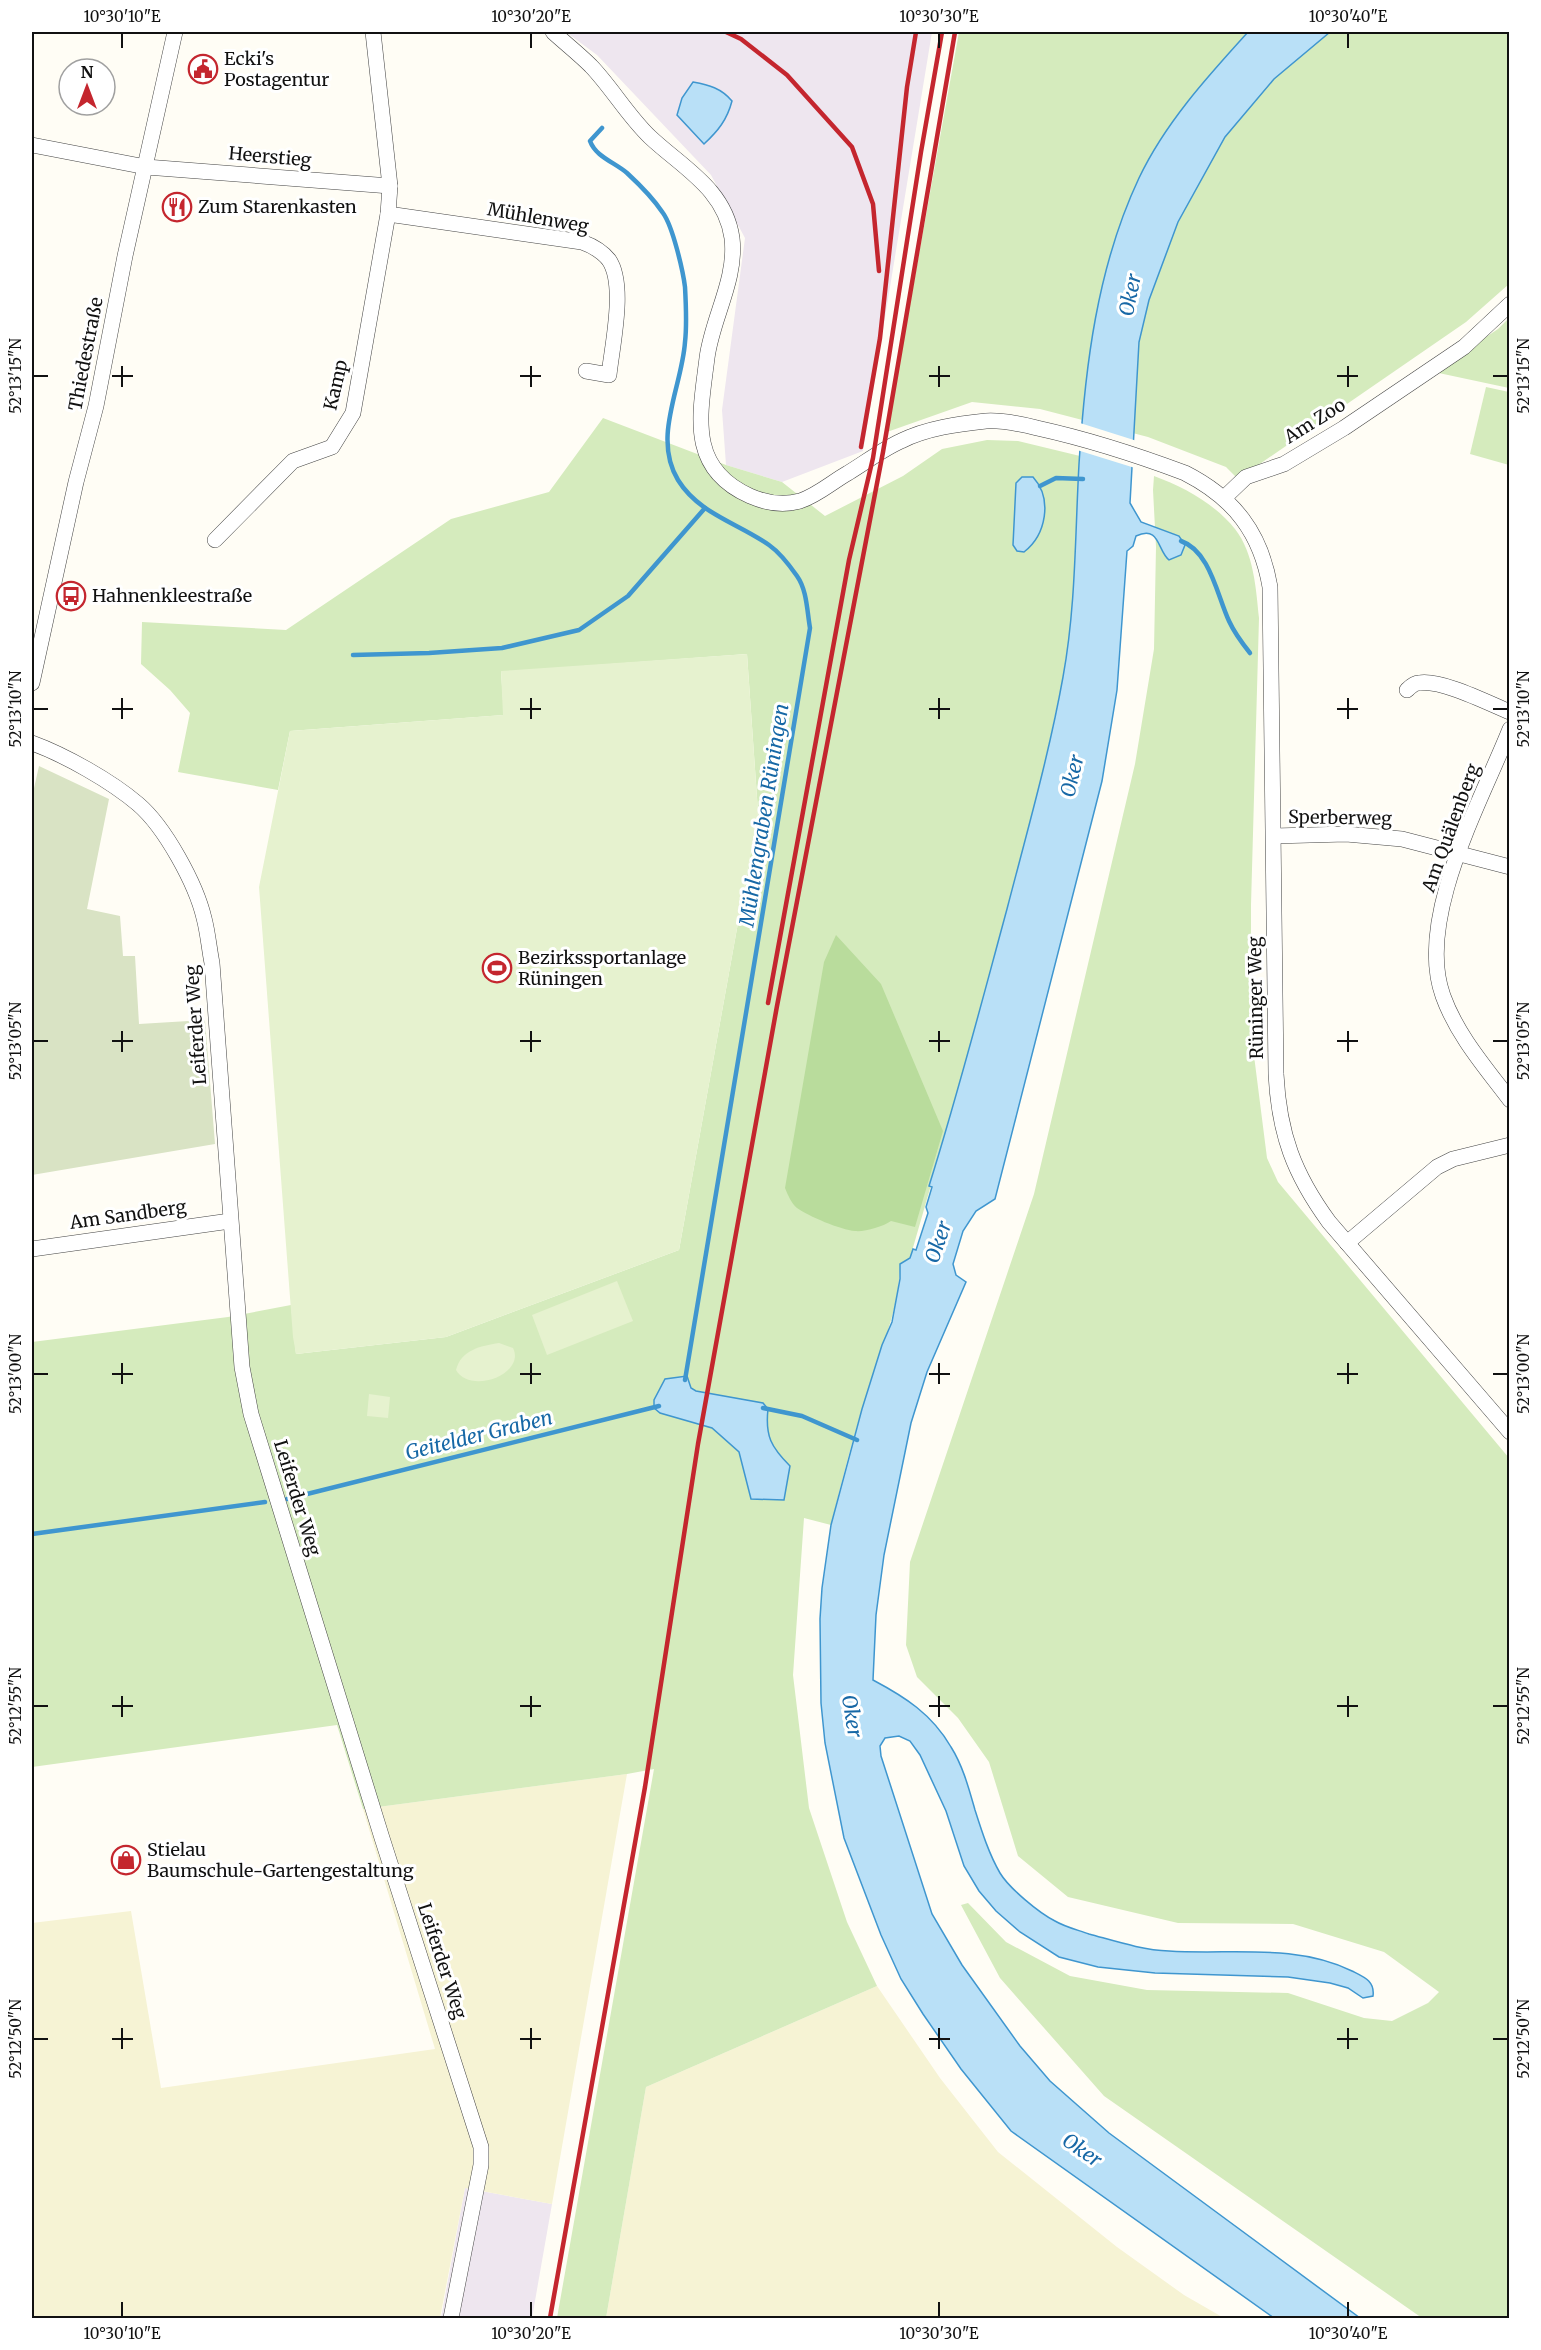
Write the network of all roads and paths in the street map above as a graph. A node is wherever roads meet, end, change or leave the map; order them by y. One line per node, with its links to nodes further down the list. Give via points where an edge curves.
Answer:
1 (175, 32): 5 (street, Thiedestraße)
2 (373, 32): 6 (street)
3 (553, 32): 10 (street, Rüninger Weg, via 590,66 650,136 710,188 722,207 732,240 732,263 708,346 699,422 710,464 737,490 778,505 799,501 919,433 989,421 1060,433 1156,462 1194,477)
4 (32, 145): 5 (street, Heerstieg)
5 (146, 167): 6 (street, Heerstieg); 12 (street, Thiedestraße, via 94,416)
6 (390, 186): 7 (street)
7 (387, 214): 9 (street, Mühlenweg, via 582,242 603,254 614,272 617,288 609,375); 11 (street, Kamp, via 353,413 332,447 293,461)
8 (1509, 304): 10 (street, Am Zoo, via 1464,347 1284,464 1246,477)
9 (586, 371)
10 (1224, 498): 18 (street, Rüninger Weg, via 1257,542 1270,587)
11 (215, 540)
12 (36, 651): 13 (street, Thiedestraße)
13 (32, 683)
14 (1407, 690): 15 (street, via 1418,682 1436,684)
15 (1509, 712)
16 (1509, 729): 19 (street, Am Quälenberg)
17 (32, 742): 23 (street, Leiferder Weg, via 56,752 139,805 184,866 204,916 212,963)
18 (1274, 836): 19 (street, Sperberweg, via 1374,836); 24 (street, Rüninger Weg, via 1276,1074 1280,1115 1288,1151 1305,1188)
19 (1459, 853): 20 (street, Sperberweg); 21 (street, Am Quälenberg, via 1437,929 1438,976 1458,1030)
20 (1509, 867)
21 (1509, 1100)
22 (1509, 1145): 24 (street, via 1437,1167)
23 (230, 1221): 25 (street, Am Sandberg); 27 (street, Leiferder Weg, via 242,1367 251,1414 481,2147 481,2165)
24 (1347, 1243): 26 (street, Rüninger Weg)
25 (32, 1249)
26 (1509, 1432)
27 (451, 2319)

